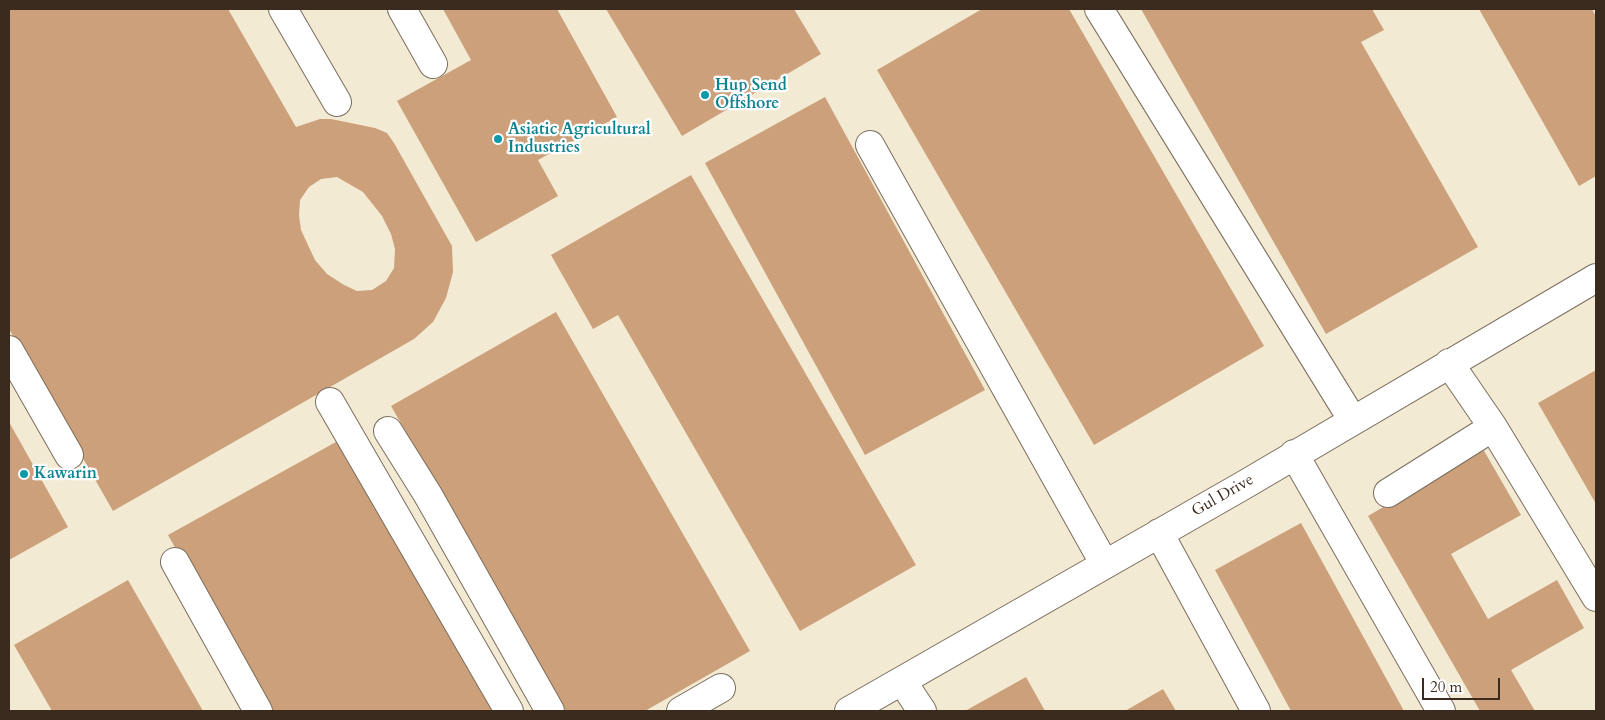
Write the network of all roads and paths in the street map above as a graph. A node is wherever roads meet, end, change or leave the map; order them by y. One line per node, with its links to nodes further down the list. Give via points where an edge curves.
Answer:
1 (283, 9): 5 (street)
2 (402, 9): 4 (street)
3 (1099, 9): 11 (street)
4 (433, 64)
5 (337, 102)
6 (870, 145): 19 (street)
7 (1596, 278): 9 (street, Gul Drive)
8 (9, 350): 15 (street)
9 (1449, 363): 11 (street, Gul Drive); 12 (street)
10 (330, 402): 24 (street)
11 (1352, 420): 14 (street, Gul Drive)
12 (1493, 428): 16 (street); 20 (street)
13 (388, 431): 25 (street, via 428,495)
14 (1294, 454): 17 (street, Gul Drive); 30 (street)
15 (69, 455)
16 (1388, 493)
17 (1159, 533): 19 (street, Gul Drive); 29 (street)
18 (175, 562): 23 (street)
19 (1104, 563): 21 (street, Gul Drive)
20 (1596, 596)
21 (902, 681): 27 (street, Gul Drive); 28 (street)
22 (721, 688): 26 (street)
23 (258, 711)
24 (509, 711)
25 (550, 711)
26 (680, 711)
27 (849, 711)
28 (922, 711)
29 (1256, 711)
30 (1441, 711)

